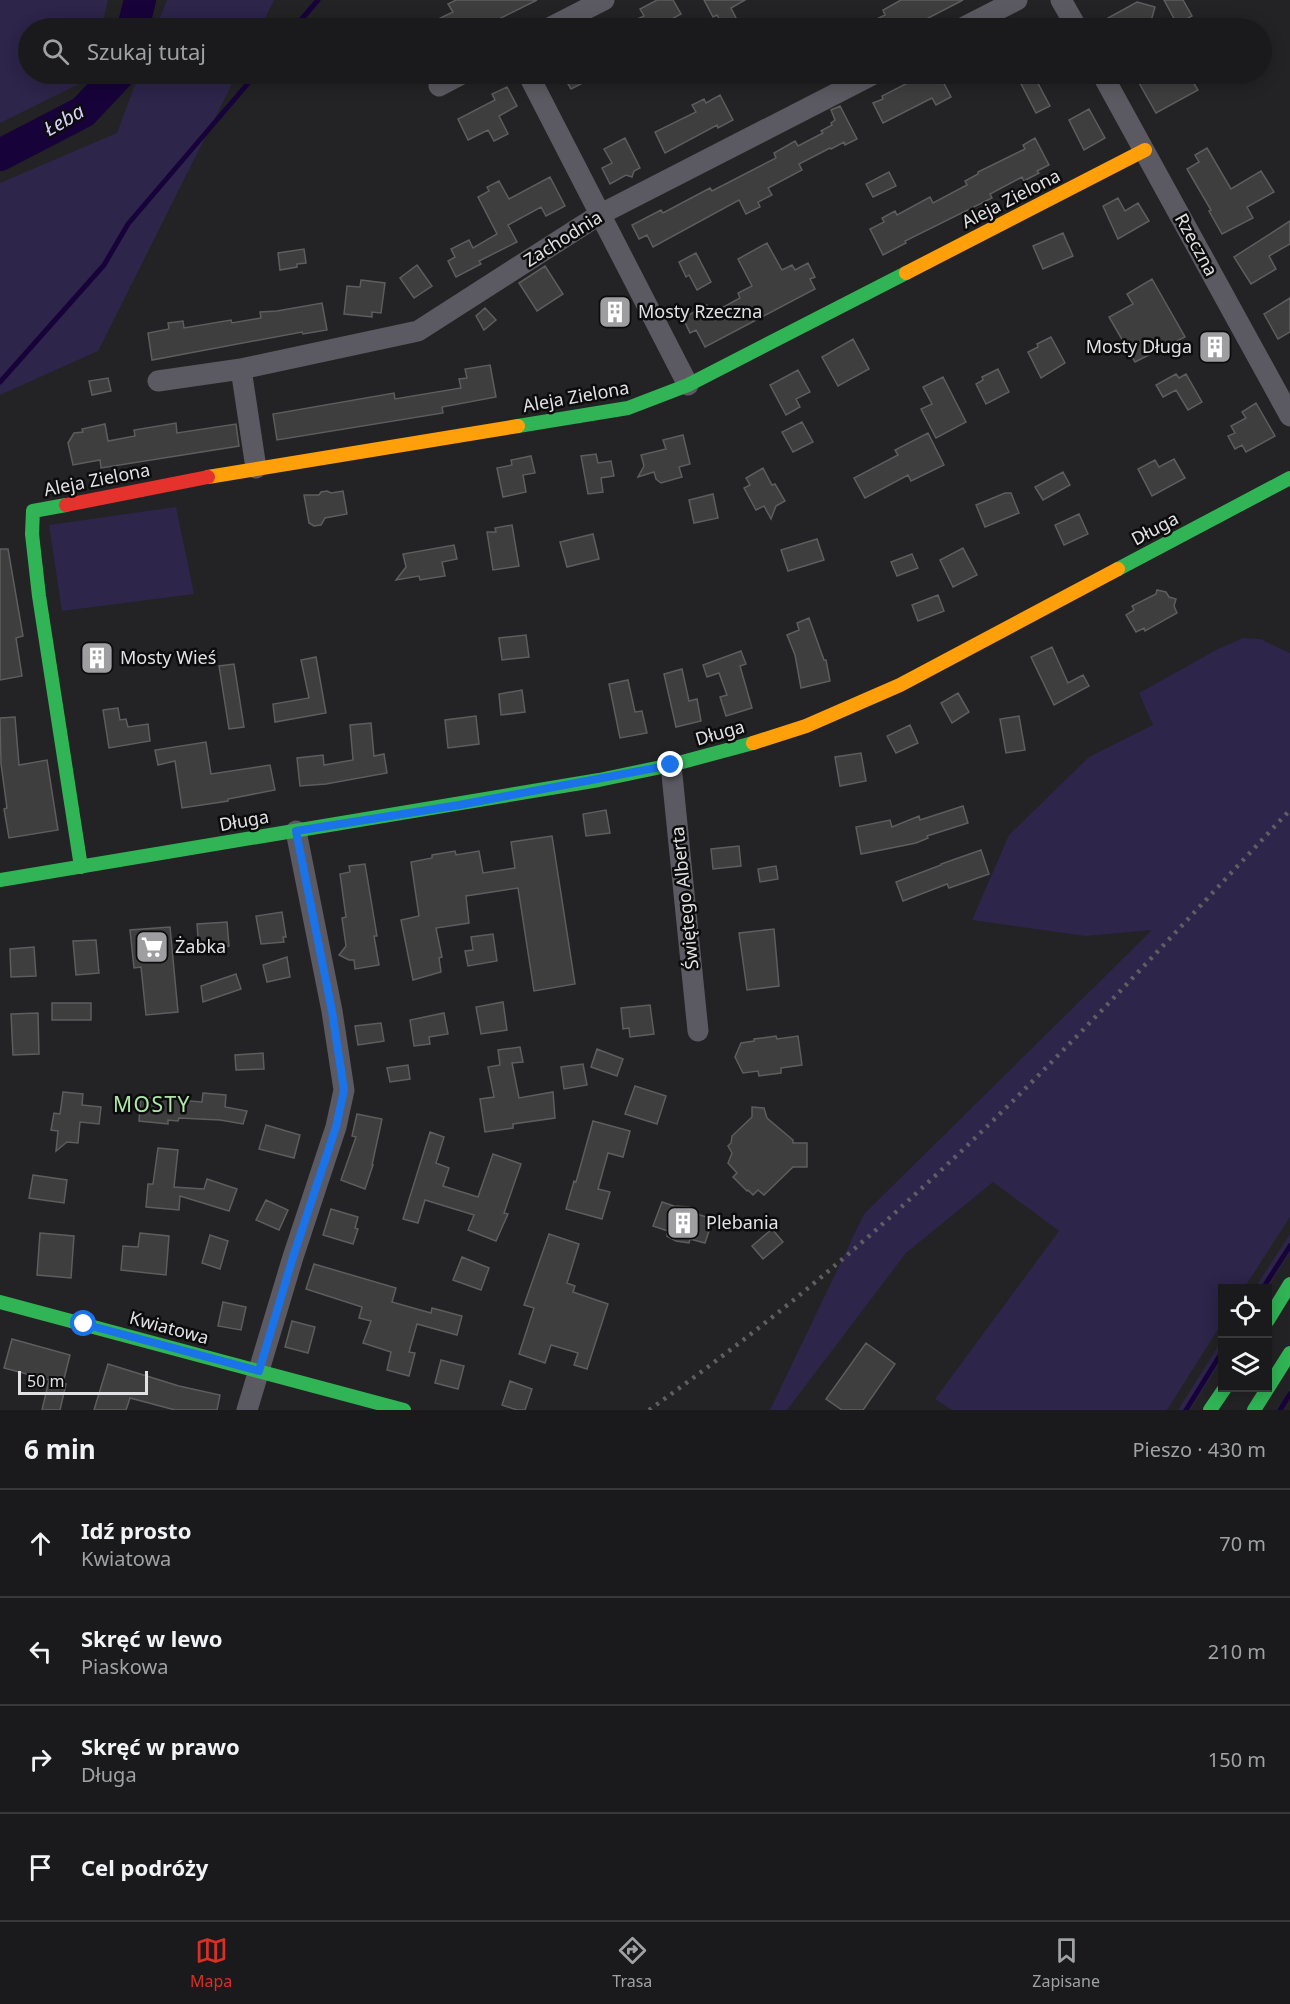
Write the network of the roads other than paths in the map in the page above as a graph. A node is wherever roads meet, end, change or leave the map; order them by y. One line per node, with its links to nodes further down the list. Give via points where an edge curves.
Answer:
1 (604, 0): 4 (street)
2 (1017, 0): 5 (street)
3 (1061, 0): 6 (street)
4 (569, 18)
5 (982, 18)
6 (1071, 18)
7 (443, 84): 11 (street)
8 (533, 84): 13 (street)
9 (854, 84): 13 (street, Zachodnia)
10 (1108, 84): 12 (street, Rzeczna)
11 (439, 86)
12 (1145, 150): 16 (main road, Aleja Zielona); 17 (street, Rzeczna)
13 (599, 215): 14 (street, Zachodnia, via 418,331); 16 (street)
14 (241, 369): 15 (street, Zachodnia); 18 (street)
15 (158, 381)
16 (688, 385): 18 (main road, Aleja Zielona, via 628,408)
17 (1290, 416)
18 (256, 468): 22 (main road, Aleja Zielona, via 33,511 39,596)
19 (1290, 478): 20 (main road, Długa, via 900,685 806,726)
20 (671, 765): 21 (main road, Długa); 24 (street, Świętego Alberta)
21 (296, 831): 22 (main road, Długa); 29 (street, via 344,1090 336,1127)
22 (81, 867): 23 (main road, Długa)
23 (0, 880)
24 (698, 1031)
25 (1290, 1284): 27 (main road)
26 (0, 1304): 29 (main road, Kwiatowa)
27 (1272, 1313)
28 (1290, 1353): 34 (main road)
29 (259, 1371): 31 (street); 32 (main road, Kwiatowa)
30 (1222, 1392): 33 (main road)
31 (247, 1410)
32 (404, 1410)
33 (1210, 1410)
34 (1254, 1410)

